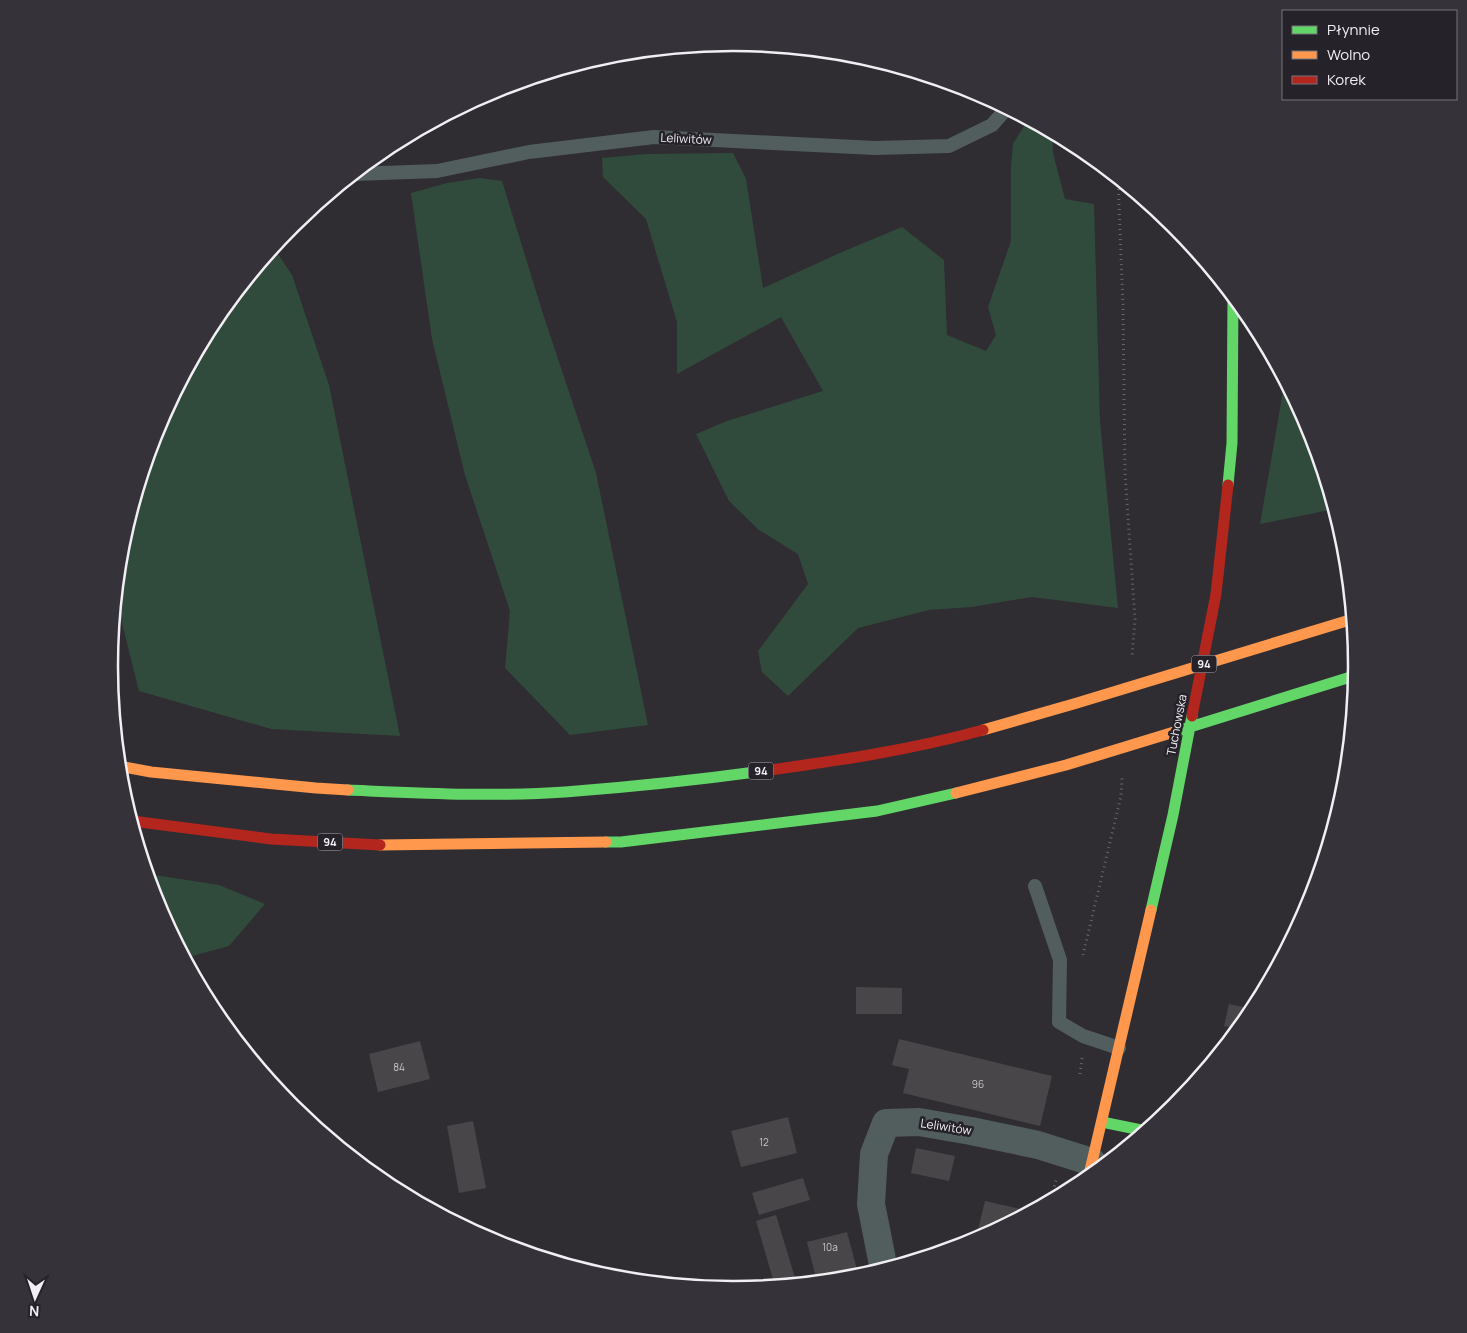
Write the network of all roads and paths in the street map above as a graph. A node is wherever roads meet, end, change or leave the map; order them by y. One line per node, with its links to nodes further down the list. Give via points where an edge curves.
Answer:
1 (1002, 113): 2 (lane, Leliwitów, via 992,125 948,146 875,148 654,138 529,152 437,171)
2 (365, 174)
3 (1118, 187): 6 (path, via 1125,473 1135,620)
4 (1233, 308): 16 (main road, Tuchowska, via 1232,443 1216,594 1173,815)
5 (1346, 620): 10 (main road, 94, via 1077,704 942,741 815,764 703,779 564,792 439,794 316,788)
6 (1132, 659)
7 (1348, 679): 9 (main road, 94)
8 (1348, 683): 9 (main road)
9 (1318, 688): 12 (main road, 94, via 1066,764 876,811 621,842 371,845 271,839)
10 (127, 768)
11 (1123, 776): 14 (path)
12 (138, 822)
13 (1035, 886): 15 (lane, via 1060,960 1059,1022)
14 (1083, 957)
15 (1083, 1036): 16 (lane); 17 (path)
16 (1119, 1048): 18 (main road, Tuchowska)
17 (1079, 1082)
18 (1102, 1122): 19 (main road); 21 (main road, Tuchowska)
19 (1138, 1129)
20 (1062, 1152): 22 (street, Leliwitów); 23 (path); 24 (street, Leliwitów, via 919,1122 886,1123 874,1154 871,1204)
21 (1091, 1167)
22 (1088, 1169)
23 (1053, 1192)
24 (883, 1263)

